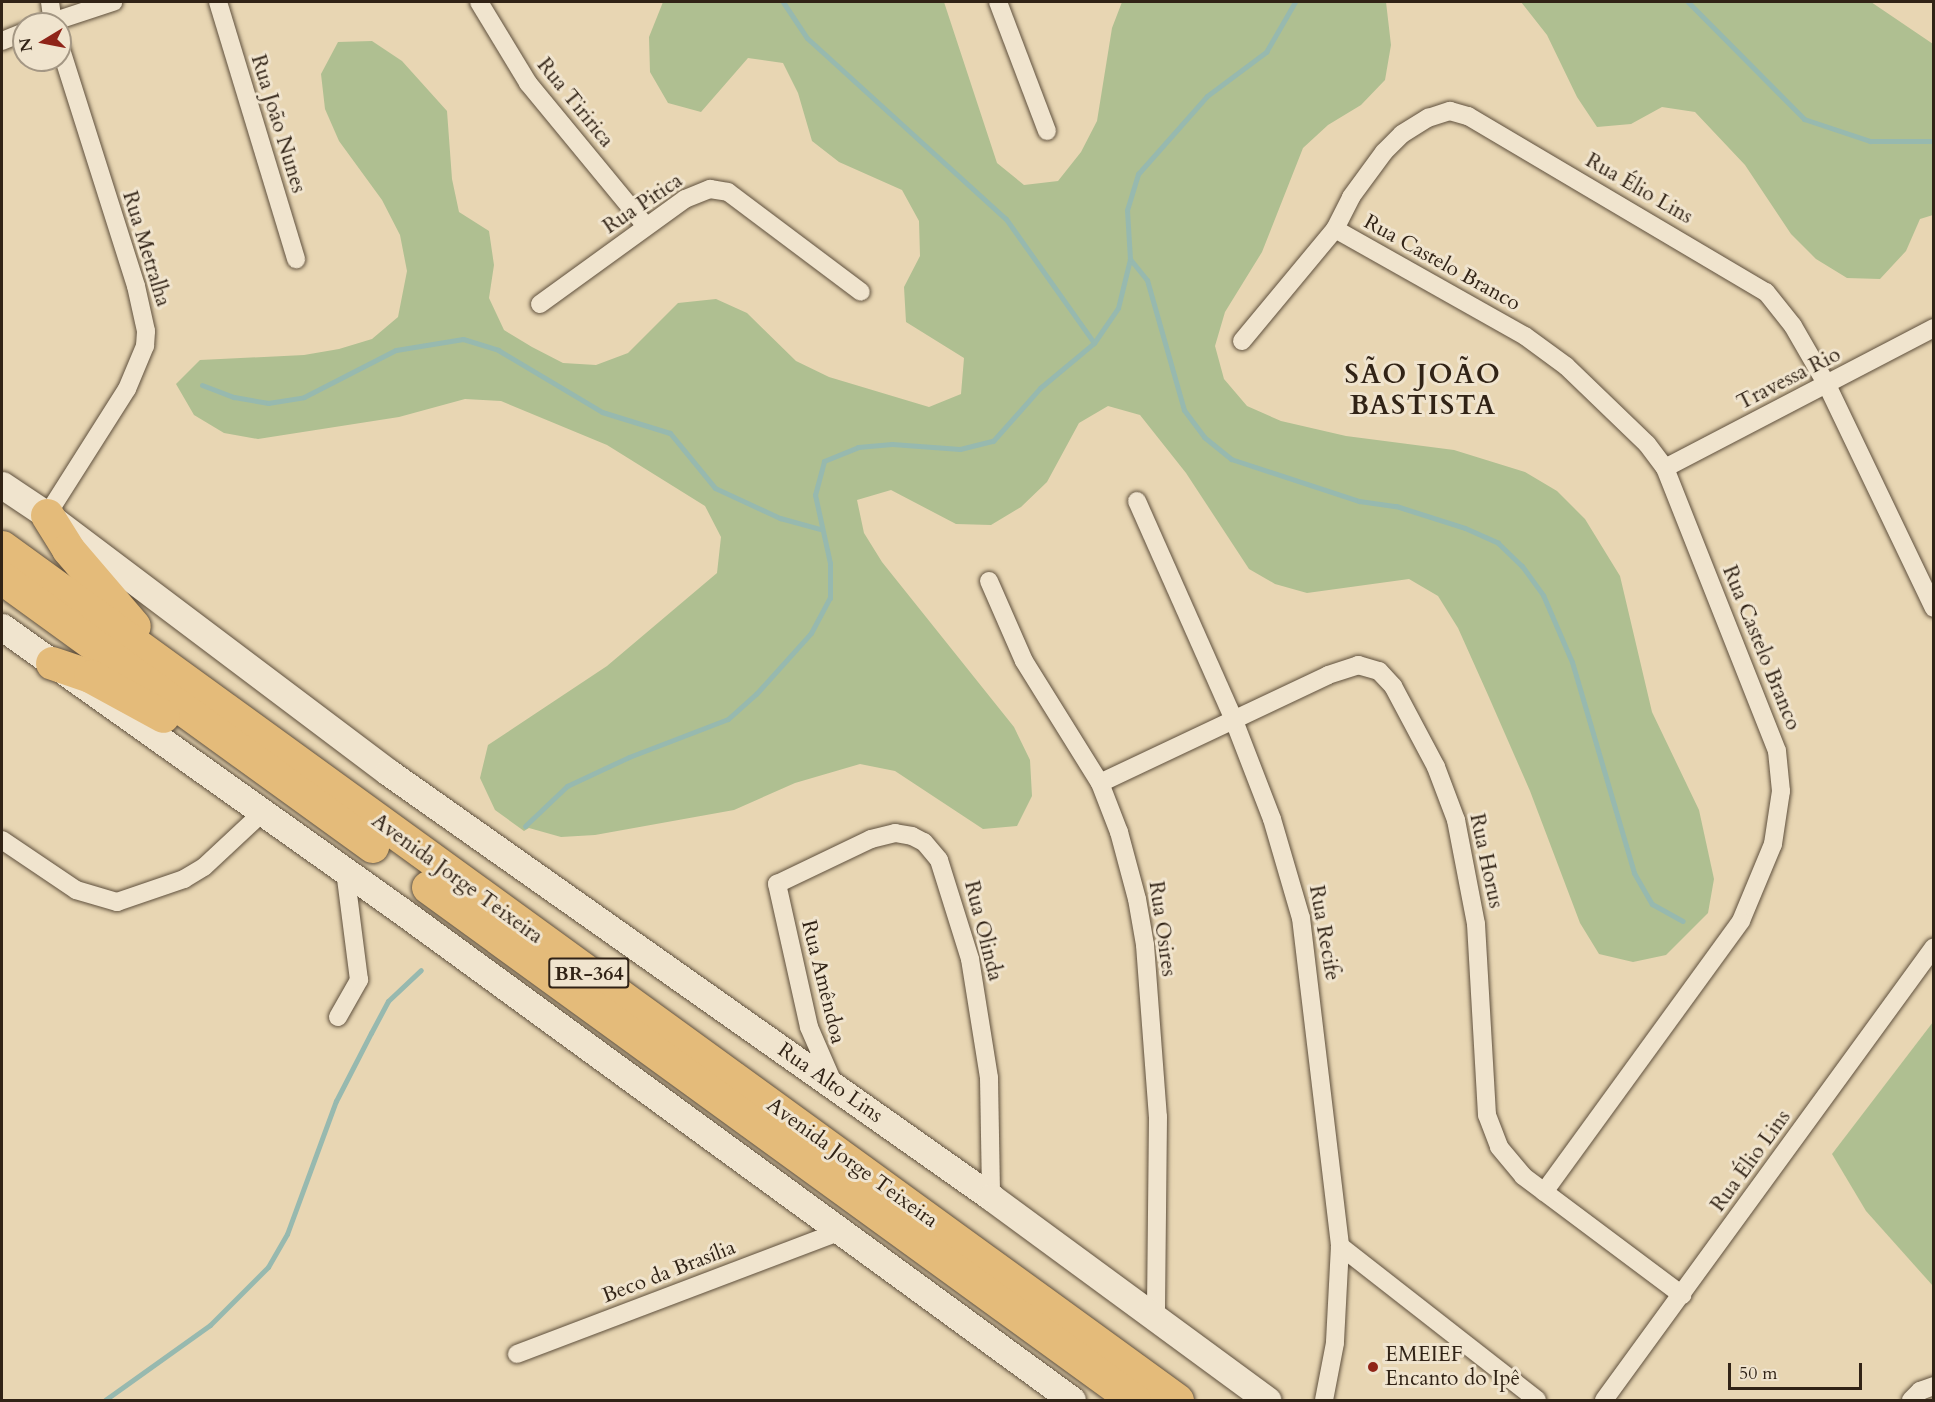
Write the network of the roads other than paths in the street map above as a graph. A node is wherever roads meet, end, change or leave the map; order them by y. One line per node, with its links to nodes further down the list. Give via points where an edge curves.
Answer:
1 (113, 2): 5 (street)
2 (218, 2): 10 (street, Rua João Nunes)
3 (479, 2): 8 (street, Rua Tiririca, via 528,83)
4 (999, 2): 7 (street)
5 (72, 16)
6 (68, 72): 19 (street, Rua Metralha, via 136,286 146,331 145,346 128,389)
7 (1047, 131)
8 (646, 226): 11 (street, Rua Pitica, via 685,199 701,191 720,189); 12 (street, Rua Pitica)
9 (1335, 229): 14 (street, Rua Élio Lins); 15 (street, Rua Élio Lins, via 1365,176 1402,134 1440,114 1468,116 1756,284 1793,326); 16 (street, Rua Castelo Branco, via 1525,336 1597,393)
10 (296, 259)
11 (861, 292)
12 (540, 304)
13 (1934, 328): 15 (street, Travessa Rio)
14 (1242, 341)
15 (1827, 385): 16 (street, Travessa Rio); 23 (street, Rua Élio Lins)
16 (1665, 468): 37 (street, Rua Castelo Branco, via 1772,733 1781,772 1779,812 1764,874 1742,921)
17 (2, 485): 19 (main road, Rua Alto Lins)
18 (1137, 501): 27 (street, Rua Recife)
19 (47, 515): 26 (highway, via 68,549); 36 (main road, Rua Alto Lins, via 388,772)
20 (2, 547): 26 (highway, Avenida Jorge Teixeira / BR-364)
21 (2, 578): 29 (highway, Avenida Jorge Teixeira / BR-364)
22 (989, 581): 28 (street, Rua Osires, via 1024,661)
23 (1934, 608)
24 (2, 627): 25 (main road)
25 (52, 663): 29 (highway, via 90,676); 30 (main road)
26 (166, 665): 47 (highway, Avenida Jorge Teixeira / BR-364)
27 (1233, 718): 28 (street, Rua Horus); 37 (street, Rua Horus, via 1358,665 1372,667 1393,686 1436,767 1468,872 1479,950 1487,1115 1508,1160); 40 (street, Rua Recife, via 1272,819 1301,918)
28 (1100, 783): 42 (street, Rua Osires, via 1132,875 1145,945 1158,1118)
29 (297, 792): 46 (highway, Avenida Jorge Teixeira / BR-364)
30 (263, 812): 31 (street, via 204,867 184,879 117,902 76,890); 32 (main road)
31 (2, 840)
32 (345, 870): 35 (street, via 360,980); 39 (main road)
33 (777, 884): 36 (street, Rua Amêndoa, via 814,1046); 38 (street, Rua Olinda, via 884,835 912,836 924,842 939,860 970,959 981,1017 989,1078)
34 (1934, 947): 41 (street, Rua Élio Lins)
35 (338, 1017)
36 (836, 1087): 38 (main road, Rua Alto Lins)
37 (1544, 1192): 41 (street, Rua Horus)
38 (991, 1197): 42 (main road, Rua Alto Lins)
39 (838, 1232): 43 (street, Beco da Brasília); 45 (main road)
40 (1340, 1246): 49 (street, Rua Recife, via 1335,1343); 50 (street)
41 (1682, 1295): 51 (street, Rua Élio Lins)
42 (1156, 1317): 48 (main road, Rua Alto Lins)
43 (517, 1354)
44 (1931, 1386): 52 (street)
45 (1072, 1401)
46 (1134, 1401)
47 (1177, 1401)
48 (1267, 1401)
49 (1324, 1401)
50 (1537, 1401)
51 (1604, 1401)
52 (1911, 1401)

